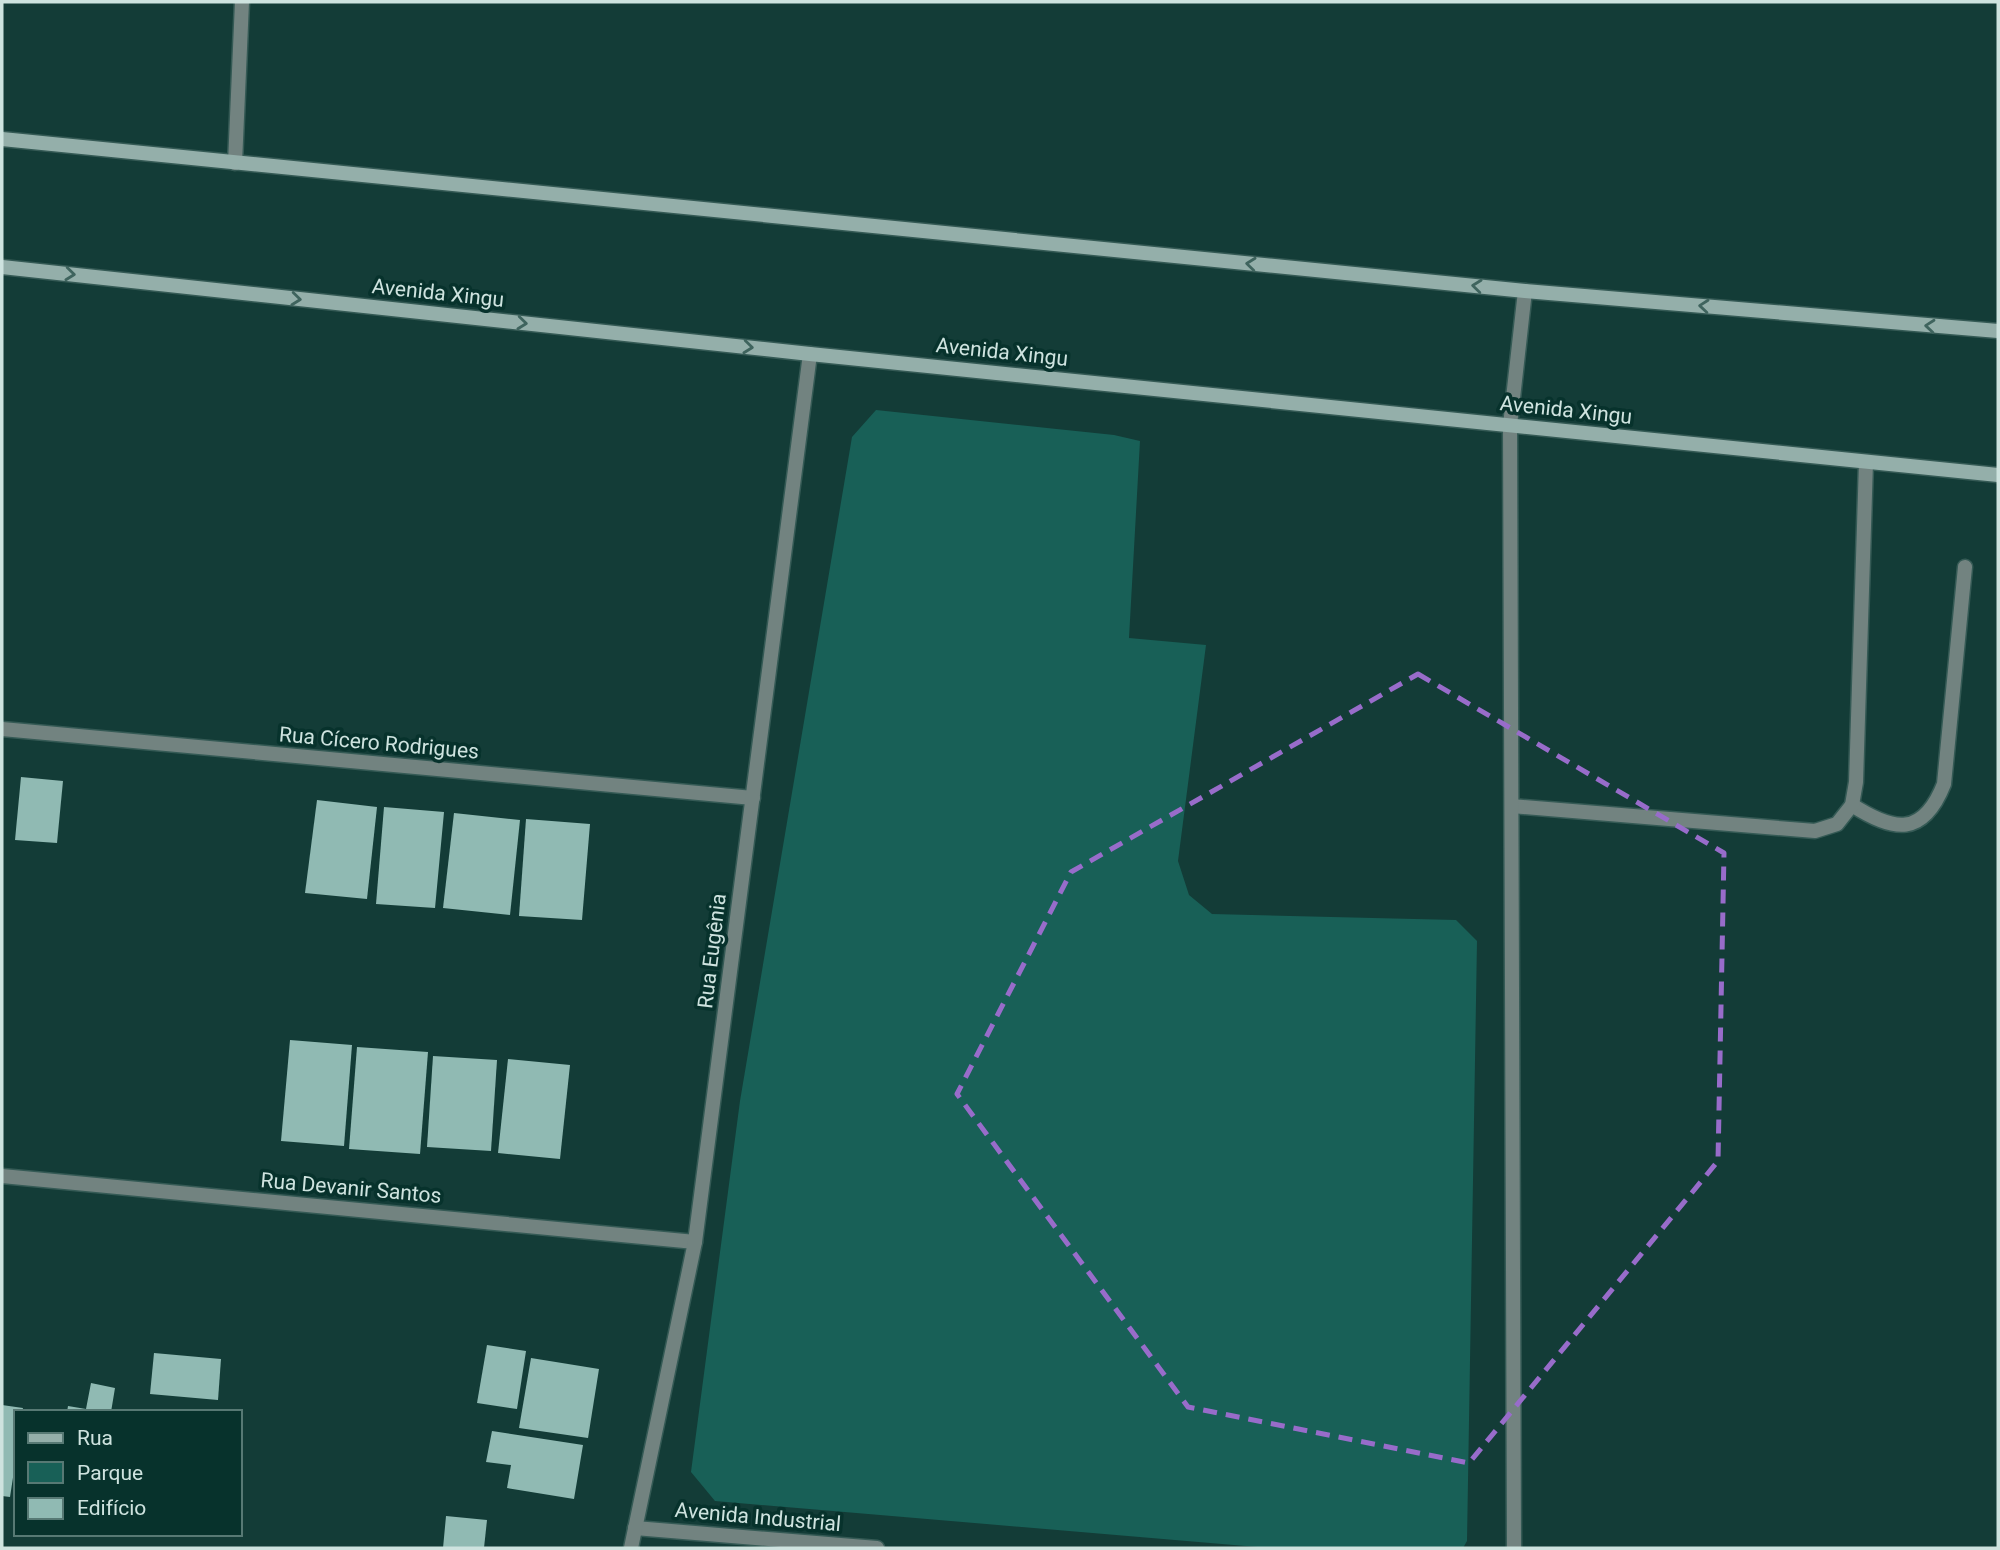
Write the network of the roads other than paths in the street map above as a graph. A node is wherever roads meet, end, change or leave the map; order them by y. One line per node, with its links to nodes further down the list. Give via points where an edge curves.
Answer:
1 (242, 2): 3 (street)
2 (2, 139): 3 (main road)
3 (235, 163): 5 (main road, one-way to 3)
4 (2, 267): 7 (main road, Avenida Xingu, one-way to 7)
5 (1525, 291): 6 (main road, one-way to 5); 8 (street)
6 (1998, 331)
7 (810, 354): 8 (main road, Avenida Xingu); 13 (street, Rua Eugênia)
8 (1510, 425): 9 (main road, Avenida Xingu); 15 (street)
9 (1866, 461): 10 (main road, Avenida Xingu); 14 (street)
10 (1998, 475)
11 (1965, 567): 14 (street, via 1944,784 1937,803 1927,816 1898,825)
12 (2, 729): 13 (street, Rua Cícero Rodrigues)
13 (753, 798): 17 (street, Rua Eugênia)
14 (1852, 805): 15 (street, via 1837,824 1815,831)
15 (1512, 806): 21 (street)
16 (2, 1176): 17 (street, Rua Devanir Santos)
17 (695, 1242): 18 (street, Rua Eugênia)
18 (635, 1528): 19 (street, Rua Eugênia); 20 (street, Avenida Industrial)
19 (631, 1548)
20 (877, 1548)
21 (1514, 1548)

